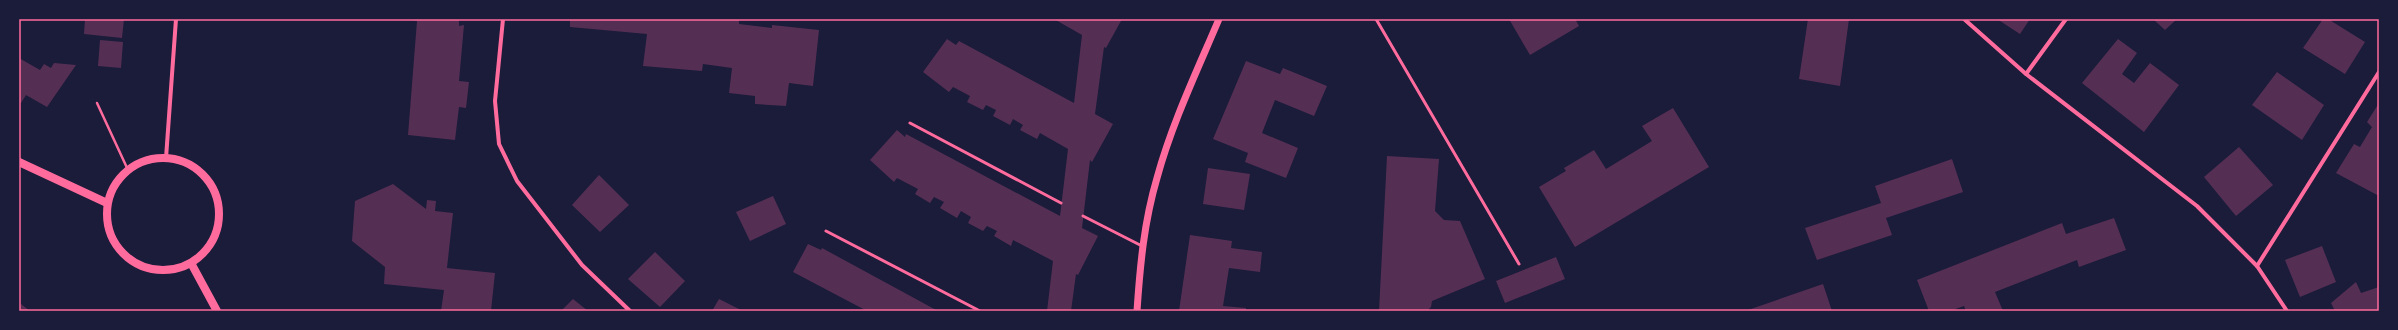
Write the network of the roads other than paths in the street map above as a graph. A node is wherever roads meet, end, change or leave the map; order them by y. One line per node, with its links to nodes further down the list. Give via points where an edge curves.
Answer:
1 (176, 19): 10 (street)
2 (504, 19): 21 (street, via 495,101 500,144 517,181 582,265)
3 (1219, 19): 16 (street, via 1167,144 1148,211)
4 (1376, 19): 18 (lane)
5 (1964, 19): 8 (street)
6 (2066, 19): 8 (street)
7 (2379, 72): 19 (street)
8 (2026, 74): 19 (street, via 2197,206)
9 (910, 123): 13 (lane)
10 (166, 158): 12 (main road, via 140,163 128,170 118,179); 17 (main road, via 182,161 196,169 208,180 216,194 218,226 208,247)
11 (19, 162): 12 (main road)
12 (107, 203): 17 (main road, via 109,232 124,256 149,269 177,269)
13 (1061, 203)
14 (1083, 216): 16 (lane)
15 (826, 231): 22 (lane)
16 (1143, 246): 23 (street)
17 (191, 264): 20 (main road)
18 (1519, 264)
19 (2257, 266): 24 (street)
20 (217, 311)
21 (630, 311)
22 (980, 311)
23 (1137, 311)
24 (2287, 311)

